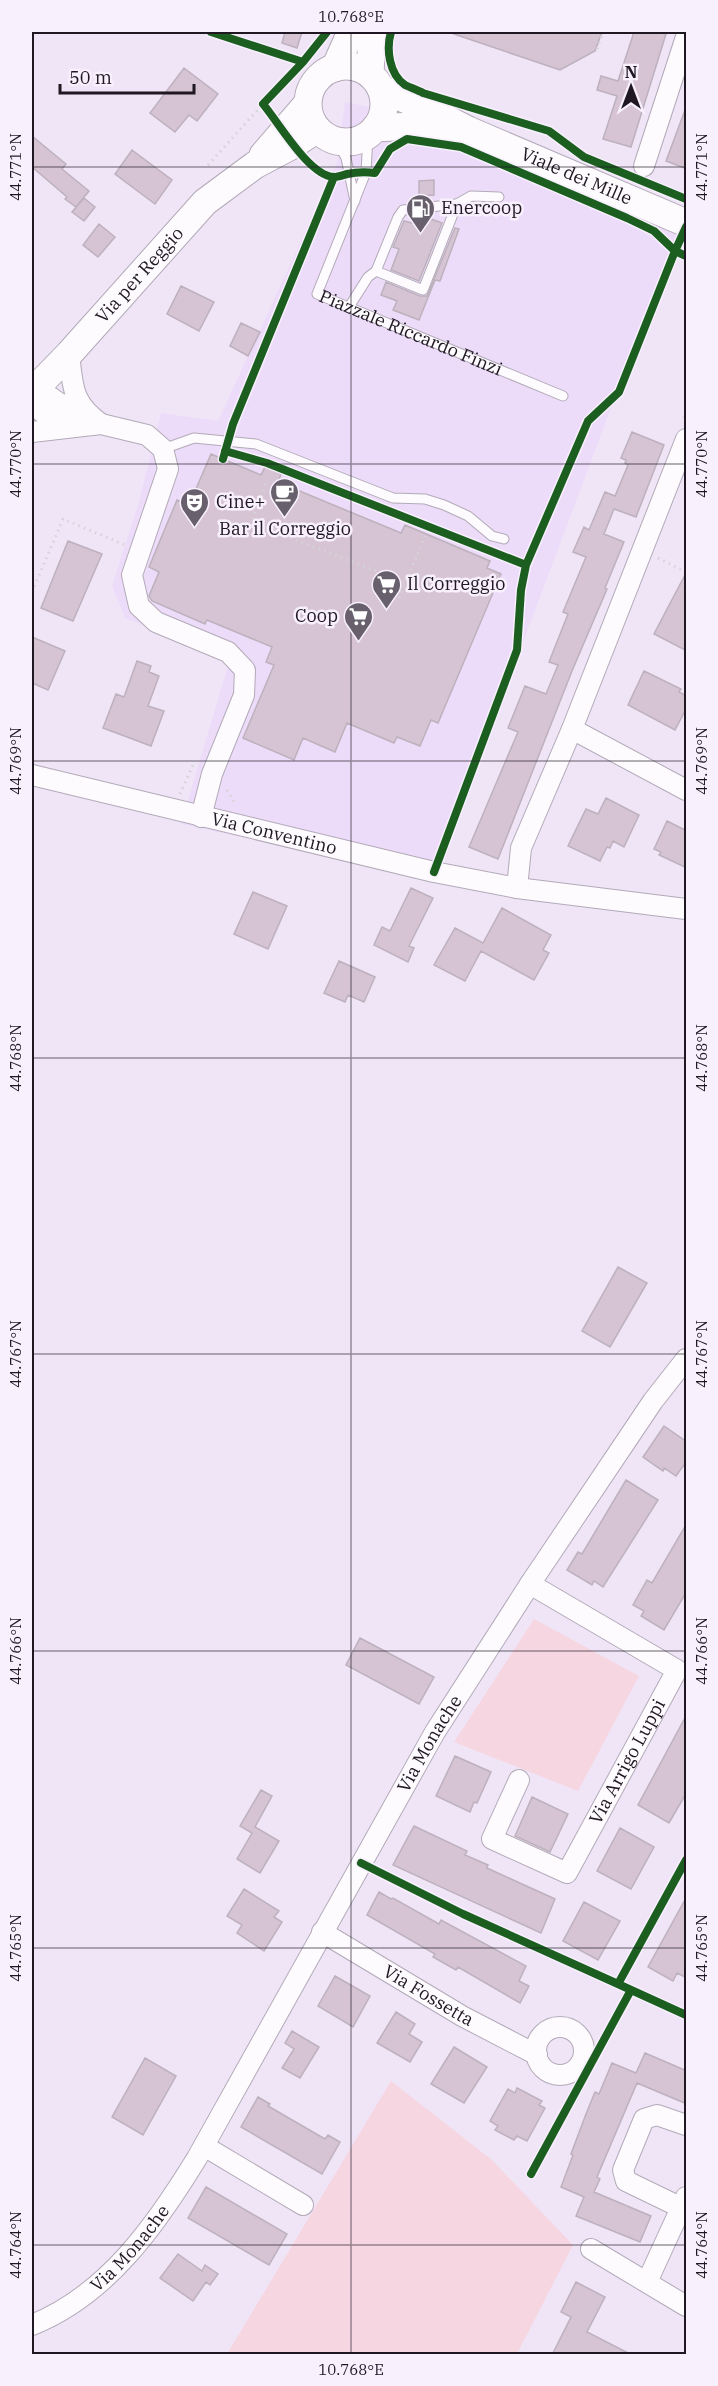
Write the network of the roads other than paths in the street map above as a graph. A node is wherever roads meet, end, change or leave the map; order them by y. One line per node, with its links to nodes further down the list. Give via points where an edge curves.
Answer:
1 (351, 32): 4 (main road)
2 (372, 32): 5 (main road)
3 (687, 37): 11 (street)
4 (335, 68): 5 (main road, via 359,69); 6 (main road, via 315,82)
5 (375, 82): 7 (main road, Viale dei Mille); 8 (main road, via 383,110)
6 (307, 104): 9 (main road, via 312,122); 10 (main road, Via per Reggio)
7 (468, 130): 8 (main road, Viale dei Mille, via 412,126); 15 (main road, Viale dei Mille)
8 (371, 132): 9 (main road, via 358,140); 13 (lane, Piazzale Riccardo Finzi, via 366,172)
9 (327, 135): 10 (main road, Via per Reggio, via 293,145); 13 (lane, via 346,158)
10 (255, 165): 18 (main road, Via per Reggio, via 188,219)
11 (644, 166)
12 (499, 197): 14 (lane, via 471,196)
13 (355, 201): 17 (lane, Piazzale Riccardo Finzi, via 317,294)
14 (457, 204): 16 (lane, via 403,210); 16 (lane, via 423,290)
15 (687, 223)
16 (376, 271): 17 (lane)
17 (349, 307): 20 (lane, Piazzale Riccardo Finzi)
18 (69, 354): 19 (main road, Via per Reggio); 21 (street, via 74,390)
19 (33, 394): 21 (street); 23 (street, via 47,416)
20 (563, 396)
21 (85, 412): 22 (street)
22 (101, 424): 23 (street); 26 (street, via 147,435)
23 (71, 427): 24 (street)
24 (32, 432)
25 (687, 439): 28 (street)
26 (163, 449): 27 (lane, via 194,438 256,444 393,498 424,499 444,505 468,516 492,536); 31 (street, via 168,469 132,575 139,606 156,622 228,652 245,670 244,694 212,774)
27 (504, 539)
28 (572, 729): 30 (street); 32 (street, via 521,848)
29 (32, 775): 31 (street, Via Conventino)
30 (687, 790)
31 (201, 817): 32 (street, Via Conventino)
32 (517, 888): 33 (street, Via Conventino)
33 (687, 909)
34 (687, 1359): 35 (street, Via Monache, via 653,1401)
35 (530, 1584): 36 (street, Via Arrigo Luppi, via 677,1670 567,1873 492,1839); 37 (street, Via Monache, via 435,1732)
36 (519, 1780)
37 (322, 1932): 38 (street, Via Fossetta, via 462,2016); 40 (street, Via Monache)
38 (537, 2055)
39 (687, 2125): 41 (street, via 657,2115 644,2119 623,2170 626,2181)
40 (204, 2146): 42 (street); 46 (street, Via Monache, via 166,2208 92,2292)
41 (685, 2204): 44 (street)
42 (303, 2205)
43 (591, 2249): 44 (street)
44 (647, 2282): 45 (street)
45 (687, 2306)
46 (32, 2325)

